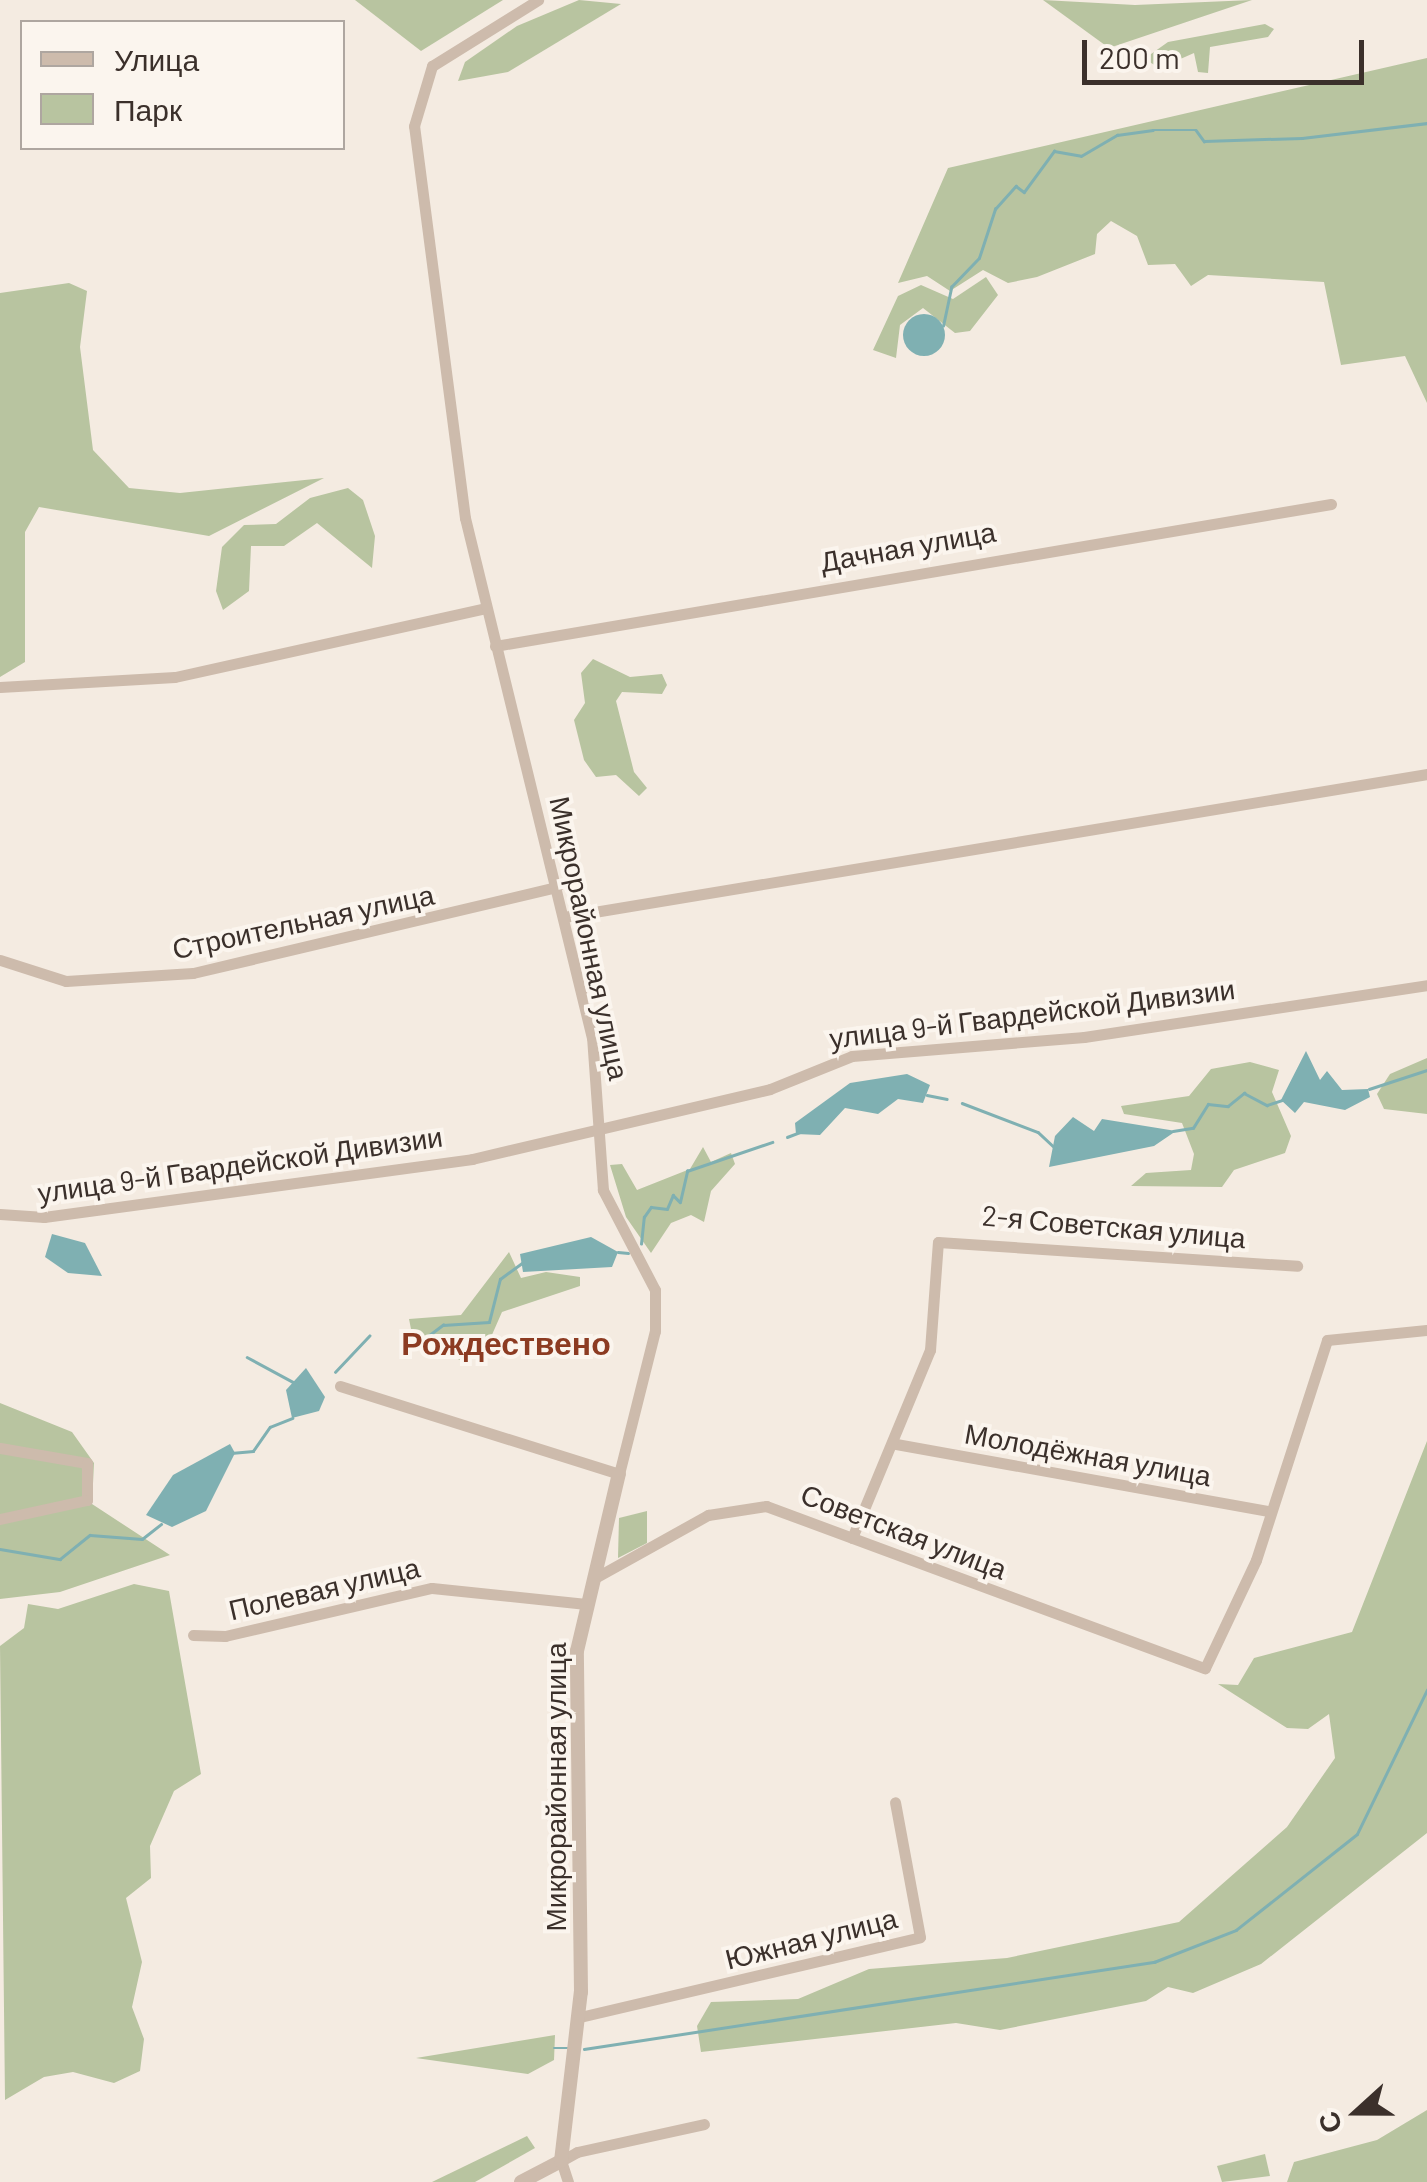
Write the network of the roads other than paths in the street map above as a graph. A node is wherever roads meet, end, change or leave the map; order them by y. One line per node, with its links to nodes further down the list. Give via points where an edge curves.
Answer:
1 (538, 0): 3 (street, Микрорайонная улица, via 432,66 416,96 461,494)
2 (1331, 504): 4 (street, Дачная улица)
3 (485, 608): 4 (street, Микрорайонная улица); 5 (street, via 175,677)
4 (494, 646): 7 (street, Микрорайонная улица)
5 (0, 687)
6 (1427, 774): 8 (street)
7 (556, 887): 8 (street, Микрорайонная улица); 9 (street, Строительная улица, via 192,973 66,981)
8 (564, 916): 11 (street, Микрорайонная улица)
9 (0, 960)
10 (1427, 985): 11 (street, улица 9-й Гвардейской Дивизии, via 1084,1036 852,1056 770,1090)
11 (600, 1128): 12 (street, улица 9-й Гвардейской Дивизии, via 472,1159 44,1217); 18 (street, Микрорайонная улица, via 603,1190 648,1271 657,1316)
12 (0, 1214)
13 (1297, 1266): 16 (street, 2-я Советская улица, via 938,1242 930,1350)
14 (1427, 1330): 19 (street, via 1326,1340)
15 (340, 1386): 18 (street)
16 (896, 1444): 19 (street, Молодёжная улица); 21 (street, 2-я Советская улица)
17 (0, 1448): 20 (street, via 87,1462 87,1500)
18 (618, 1474): 22 (street, Микрорайонная улица)
19 (1270, 1512): 21 (street, Советская улица, via 1205,1668)
20 (0, 1519)
21 (852, 1538): 22 (street, Советская улица, via 766,1506 736,1506)
22 (592, 1579): 23 (street, Микрорайонная улица)
23 (586, 1604): 24 (street, Полевая улица, via 432,1588 225,1636); 26 (street, Микрорайонная улица, via 576,1697)
24 (193, 1635)
25 (895, 1802): 26 (street, Южная улица, via 920,1937)
26 (580, 2016): 28 (street, Микрорайонная улица)
27 (704, 2124): 28 (street)
28 (561, 2162): 29 (street); 30 (street)
29 (521, 2182)
30 (568, 2182)

